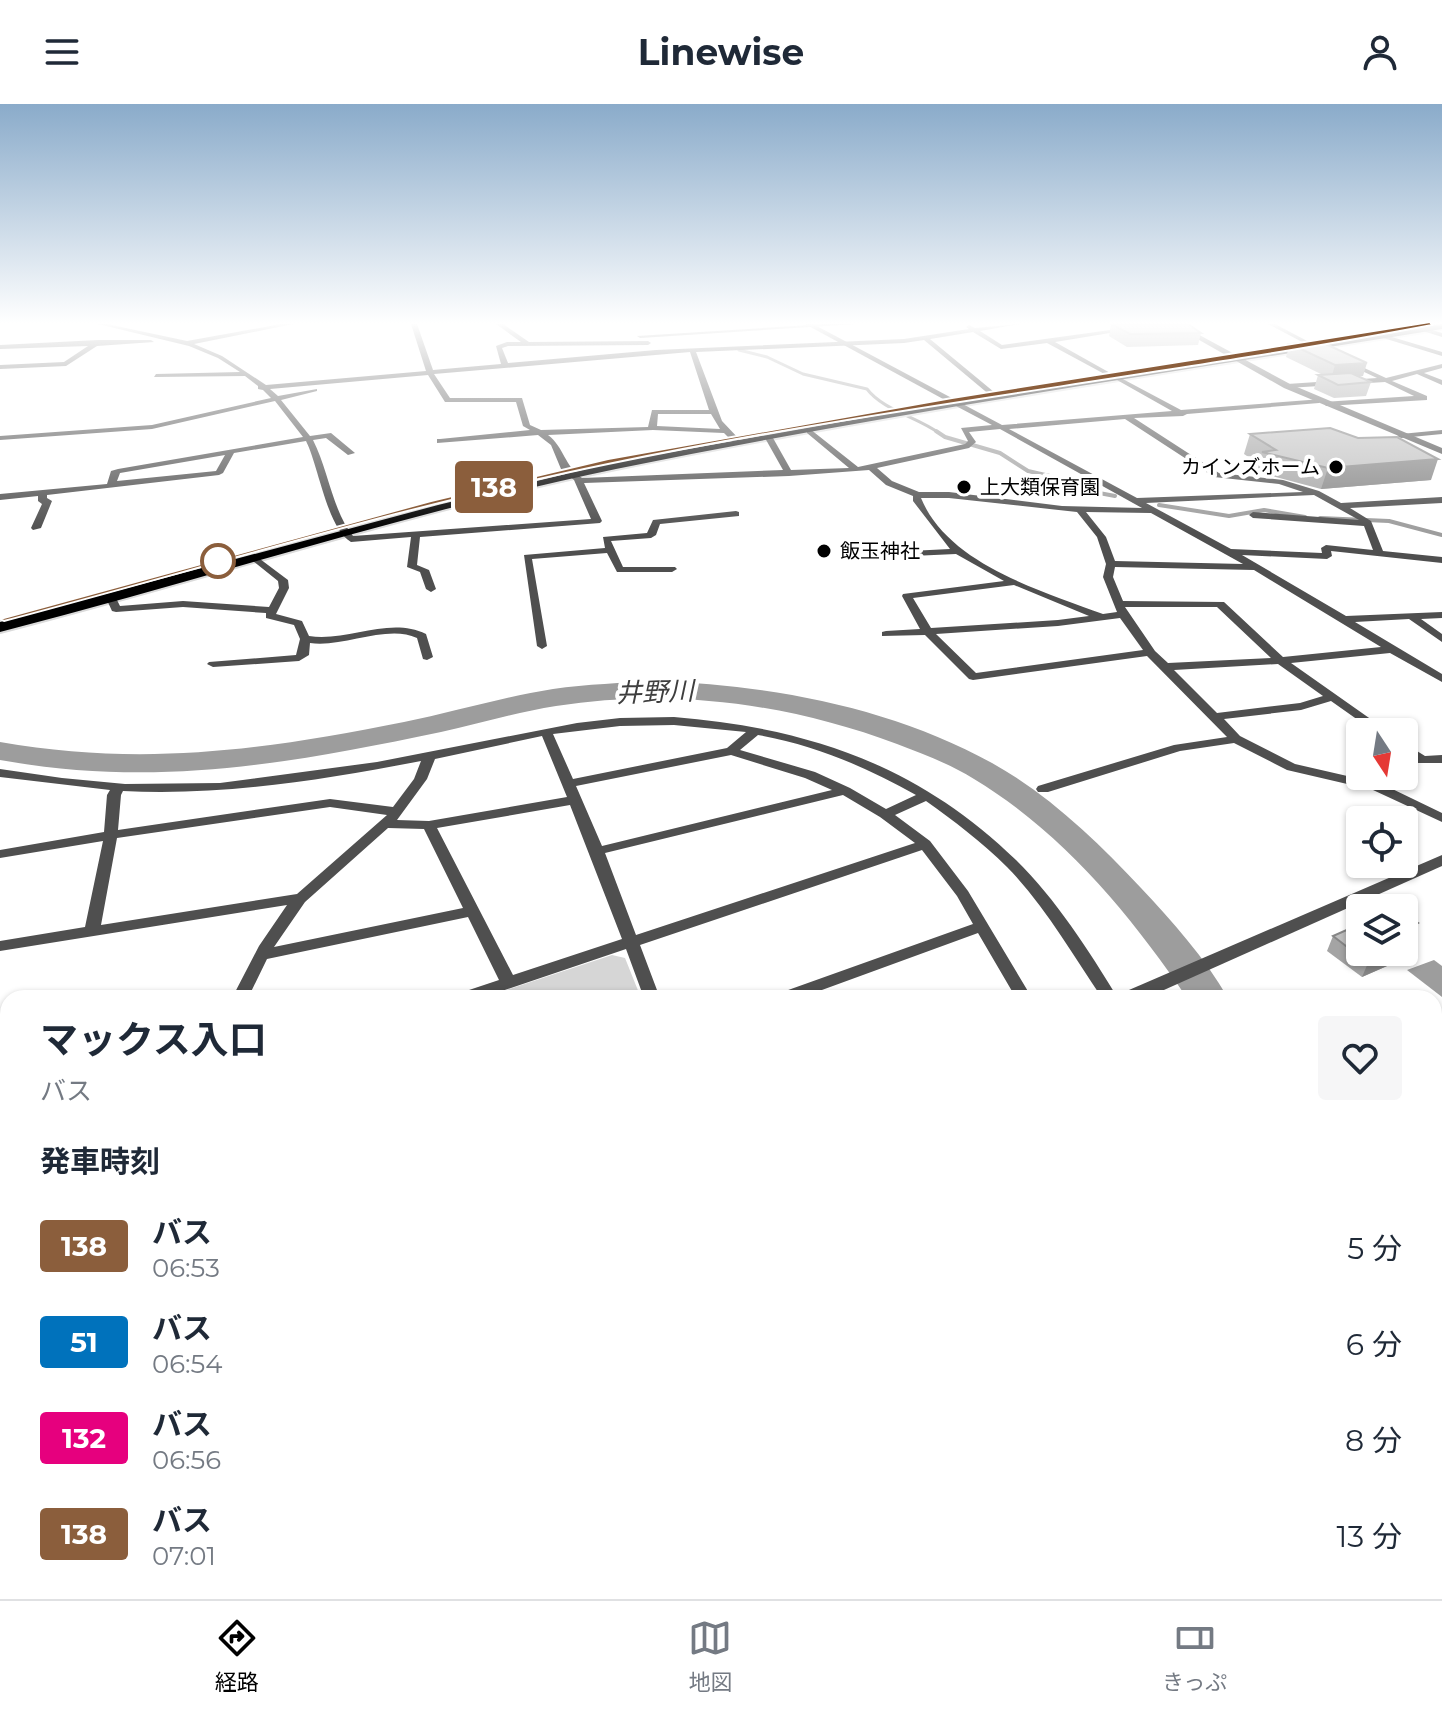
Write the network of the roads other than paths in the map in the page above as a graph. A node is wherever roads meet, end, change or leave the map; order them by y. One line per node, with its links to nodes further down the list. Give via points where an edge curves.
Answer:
1 (268, 394): 11 (street)
2 (303, 394): 11 (street)
3 (444, 394): 22 (street, via 449,401 517,399 527,426)
4 (707, 394): 14 (street)
5 (940, 394): 12 (street)
6 (991, 394): 12 (main road)
7 (1008, 394): 12 (main road)
8 (1146, 394): 15 (street)
9 (1303, 394): 13 (street)
10 (1415, 394): 13 (street, via 1424,398)
11 (277, 401): 24 (street, via 152,427); 25 (street)
12 (956, 402): 17 (street); 20 (main road); 27 (main road)
13 (1322, 403): 15 (street); 23 (street)
14 (714, 412): 18 (street, via 655,412); 19 (street)
15 (1184, 414): 16 (street)
16 (1128, 418): 17 (street); 38 (street, via 1217,475 1271,479)
17 (1001, 427): 32 (street, via 964,430 972,442 967,445); 42 (street)
18 (653, 428): 19 (street); 22 (street)
19 (723, 431): 27 (street)
20 (810, 431): 26 (main road); 33 (street)
21 (1442, 432): 23 (street)
22 (541, 433): 28 (street); 35 (street, via 551,440)
23 (1401, 436): 29 (street)
24 (0, 438)
25 (307, 438): 30 (street); 31 (street, via 332,435); 51 (street)
26 (769, 438): 34 (street); 35 (main road)
27 (735, 439): 35 (main road)
28 (440, 441)
29 (1442, 451)
30 (231, 452): 36 (street, via 118,471); 36 (street, via 219,473)
31 (351, 453)
32 (872, 468): 33 (street); 39 (street, via 889,483)
33 (857, 470): 34 (street)
34 (789, 474): 35 (street)
35 (572, 476): 48 (street); 51 (main road)
36 (113, 484): 37 (street)
37 (43, 493): 40 (street); 50 (street, via 42,501 48,501)
38 (1316, 493): 42 (street); 43 (street)
39 (918, 495): 44 (street); 54 (street)
40 (0, 497)
41 (1442, 500): 43 (street)
42 (1132, 501): 45 (street)
43 (1340, 506): 49 (street)
44 (1080, 510): 45 (street); 60 (street, via 1101,537)
45 (1149, 511): 55 (street)
46 (736, 514): 53 (street, via 656,522 651,535)
47 (1253, 515): 49 (street)
48 (597, 521): 52 (street); 53 (street)
49 (1368, 523): 56 (street)
50 (36, 528)
51 (345, 531): 52 (street, via 357,539); 58 (main road); 71 (main road)
52 (416, 534): 64 (street, via 412,567 424,570)
53 (608, 544): 62 (street, via 620,570); 78 (street, via 527,557)
54 (958, 551): 57 (street); 63 (street)
55 (1229, 552): 56 (street, via 1327,556 1326,548); 61 (street)
56 (1379, 553): 59 (street)
57 (849, 557)
58 (256, 559): 65 (main road); 67 (street, via 283,580 284,588)
59 (1442, 560)
60 (1111, 564): 61 (street); 66 (street, via 1108,577)
61 (1256, 567): 72 (street)
62 (672, 569)
63 (1018, 582): 70 (street); 74 (street, via 910,594)
64 (431, 589)
65 (111, 598): 67 (street, via 116,609 183,604); 73 (main road)
66 (1122, 609): 70 (street); 80 (street); 82 (street, via 1220,604)
67 (270, 610): 76 (street, via 270,616 298,623)
68 (1442, 615): 69 (street)
69 (1411, 616): 72 (street); 77 (street)
70 (1102, 617): 74 (street)
71 (0, 619)
72 (1348, 619): 79 (street)
73 (0, 627)
74 (927, 631): 75 (street); 80 (street, via 979,678)
75 (886, 634)
76 (305, 639): 81 (street, via 411,631 422,636); 83 (street, via 299,658)
77 (1442, 639)
78 (542, 646)
79 (1394, 649): 82 (street); 85 (street)
80 (1150, 652): 84 (street)
81 (427, 657)
82 (1281, 661): 84 (street); 86 (street)
83 (213, 664)
84 (1164, 667): 87 (street)
85 (1442, 679)
86 (1332, 697): 87 (street); 88 (street)
87 (1215, 717): 91 (street)
88 (1363, 718)
89 (756, 730): 90 (street, via 676,720); 92 (street); 101 (street, via 810,741 859,760)
90 (546, 732): 93 (street); 97 (street)
91 (1236, 739): 99 (street, via 1178,748); 105 (street, via 1291,767 1377,787)
92 (731, 751): 97 (street); 100 (street)
93 (430, 756): 98 (street, via 251,784); 103 (street)
94 (1418, 757): 95 (street)
95 (1442, 759)
96 (0, 773): 98 (street)
97 (569, 784): 102 (street)
98 (119, 787): 108 (street)
99 (1043, 789)
100 (845, 791): 104 (street); 110 (street)
101 (925, 796): 104 (street); 126 (street, via 1013,865)
102 (574, 800): 107 (street); 110 (street)
103 (397, 812): 106 (street); 108 (street, via 330,803)
104 (885, 814): 109 (street)
105 (1442, 818)
106 (386, 824): 107 (street); 113 (street)
107 (429, 825): 114 (street)
108 (111, 835): 111 (street); 116 (street)
109 (925, 844): 115 (street, via 963,894); 117 (street)
110 (597, 851): 117 (street)
111 (0, 854)
112 (1442, 860): 127 (street)
113 (301, 898): 116 (street); 119 (street, via 273,932)
114 (471, 911): 119 (street); 120 (street)
115 (979, 927): 124 (street); 125 (street)
116 (92, 931): 118 (street)
117 (629, 941): 120 (street); 123 (street)
118 (0, 946)
119 (263, 955): 121 (street)
120 (509, 983): 122 (street)
121 (244, 990)
122 (488, 990)
123 (649, 990)
124 (805, 990)
125 (1019, 990)
126 (1104, 990)
127 (1148, 990)

